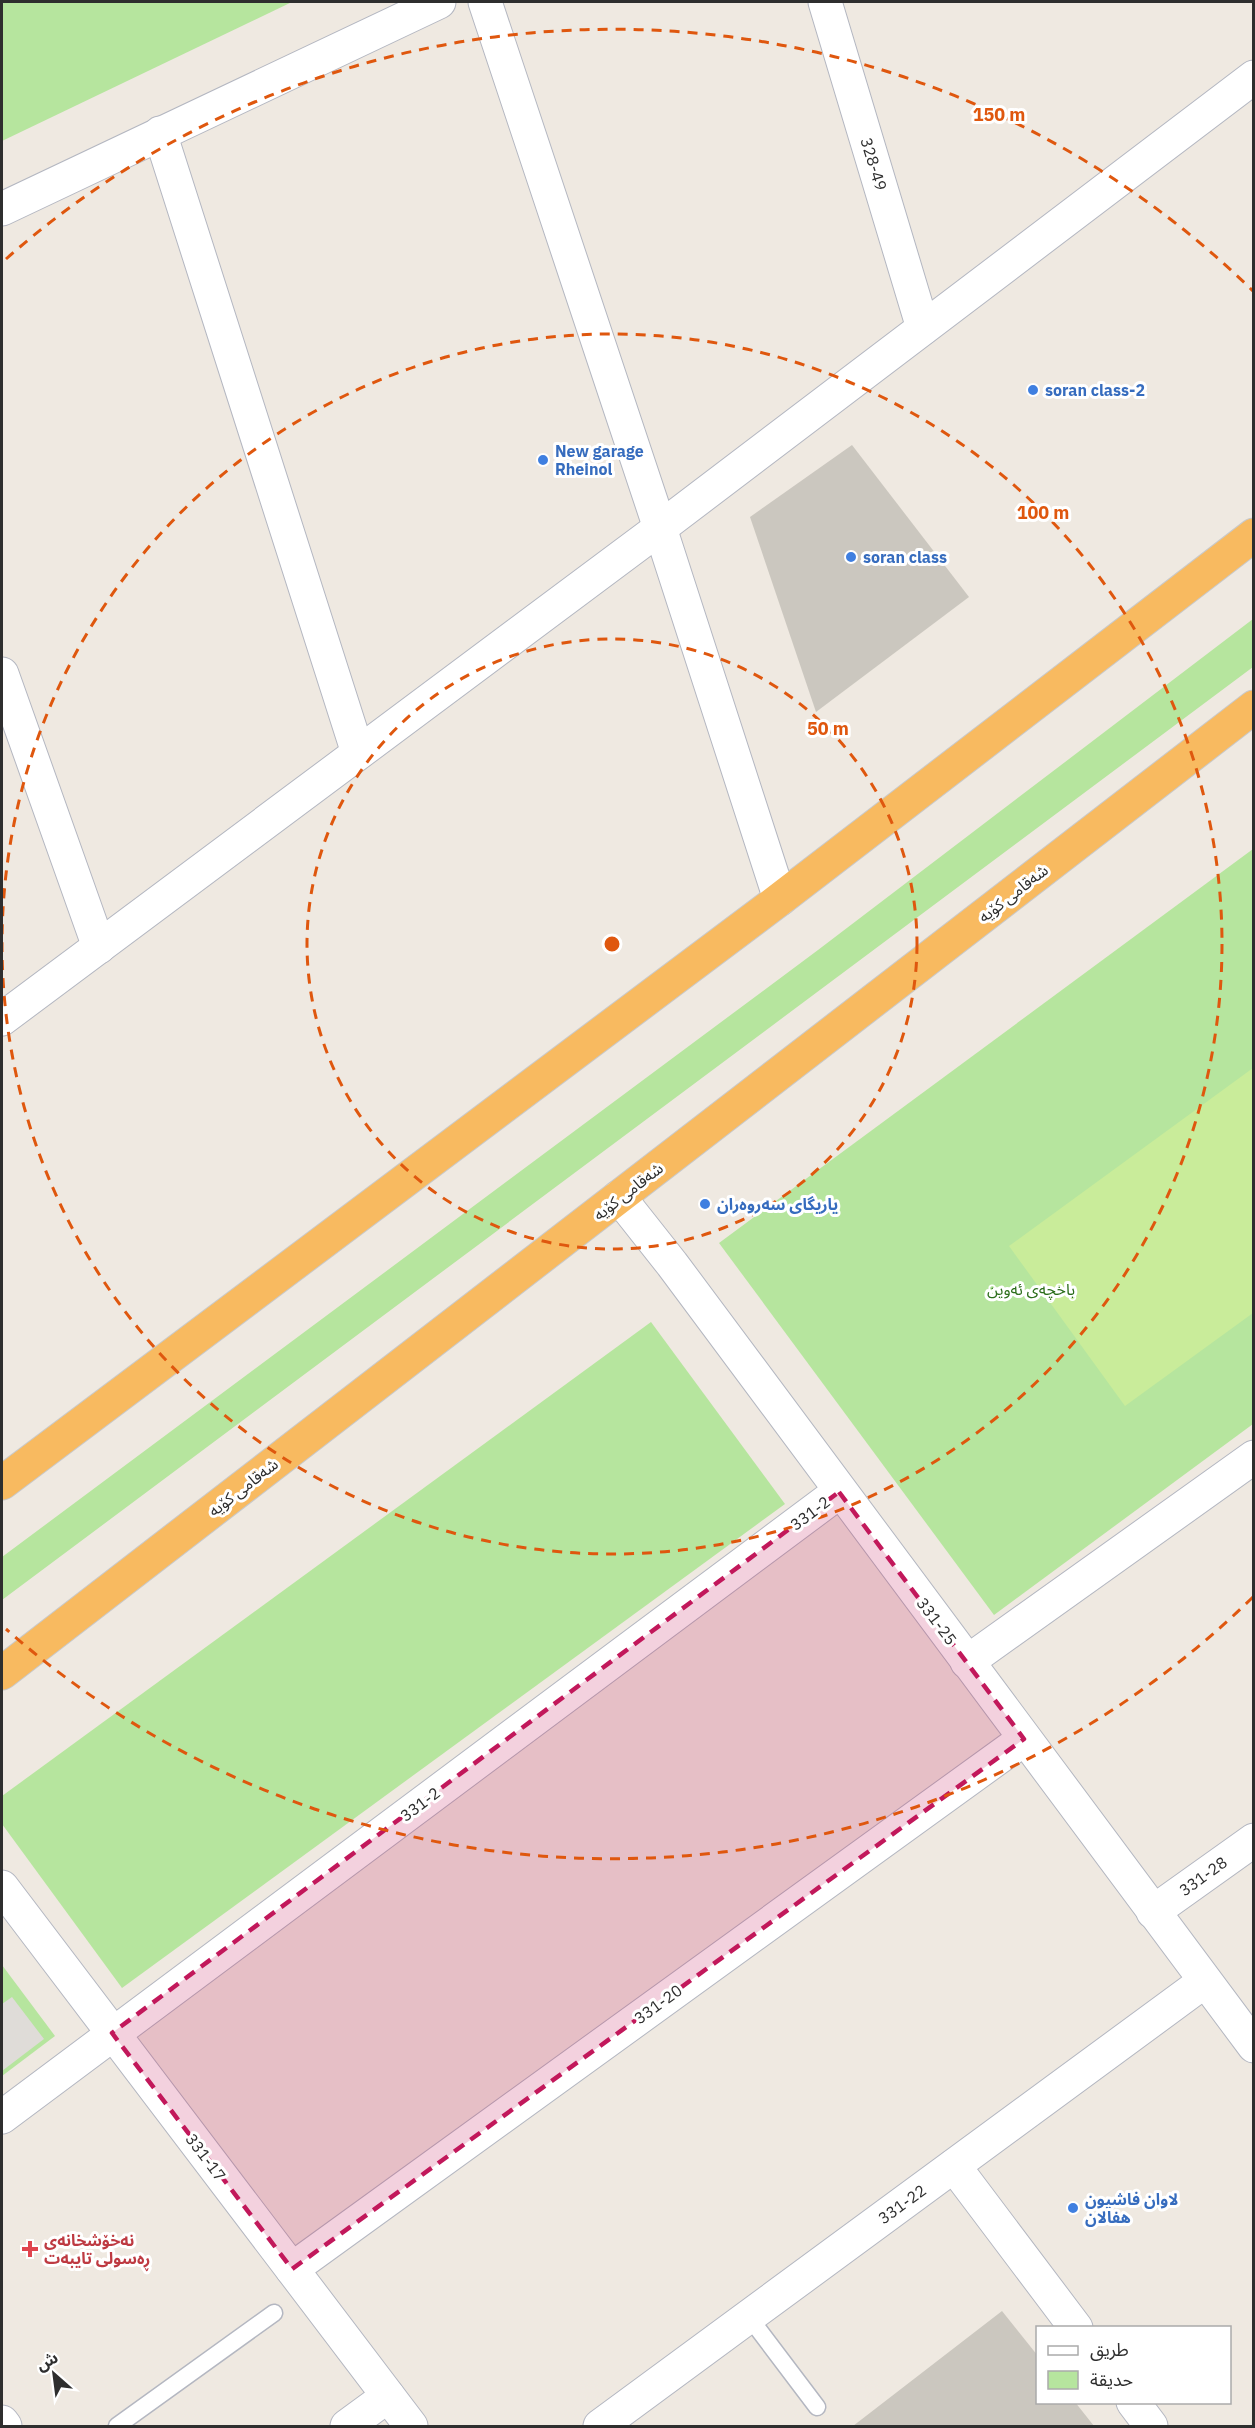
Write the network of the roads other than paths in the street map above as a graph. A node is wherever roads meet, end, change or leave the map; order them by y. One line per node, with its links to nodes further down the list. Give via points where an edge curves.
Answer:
1 (440, 2): 5 (street)
2 (485, 2): 8 (street)
3 (830, 4): 7 (street, 328-49)
4 (1254, 77): 7 (street)
5 (160, 133): 6 (street); 12 (street)
6 (2, 209)
7 (924, 328): 8 (street)
8 (660, 528): 12 (street); 13 (street)
9 (1254, 535): 13 (highway)
10 (2, 674): 14 (street)
11 (1254, 707): 16 (highway, شەقامی کۆیە)
12 (358, 753): 14 (street)
13 (780, 899): 18 (highway)
14 (99, 947): 15 (street)
15 (2, 1019)
16 (619, 1197): 19 (street, 331-25); 21 (highway, شەقامی کۆیە)
17 (1254, 1457): 20 (street)
18 (2, 1482)
19 (839, 1491): 20 (street, 331-25); 27 (street, 331-2)
20 (967, 1662): 22 (street, 331-25)
21 (2, 1673)
22 (1024, 1739): 25 (street, 331-25); 31 (street, 331-20)
23 (1254, 1840): 25 (street, 331-28)
24 (2, 1887): 27 (street, 331-17)
25 (1153, 1912): 26 (street, 331-25)
26 (1205, 1981): 28 (street, 331-25); 30 (street, 331-22)
27 (112, 2033): 29 (street, 331-2); 31 (street, 331-17)
28 (1254, 2046)
29 (2, 2117)
30 (954, 2166): 33 (street, 331-22); 34 (street)
31 (292, 2269): 35 (street, 331-17)
32 (274, 2313): 40 (lane)
33 (749, 2317): 37 (lane); 43 (street, 331-22)
34 (1074, 2326)
35 (388, 2396): 41 (street); 42 (street, 331-17)
36 (1134, 2404): 44 (street)
37 (818, 2407)
38 (2, 2422): 39 (street)
39 (5, 2427)
40 (117, 2427)
41 (347, 2427)
42 (411, 2427)
43 (600, 2427)
44 (1151, 2427)

